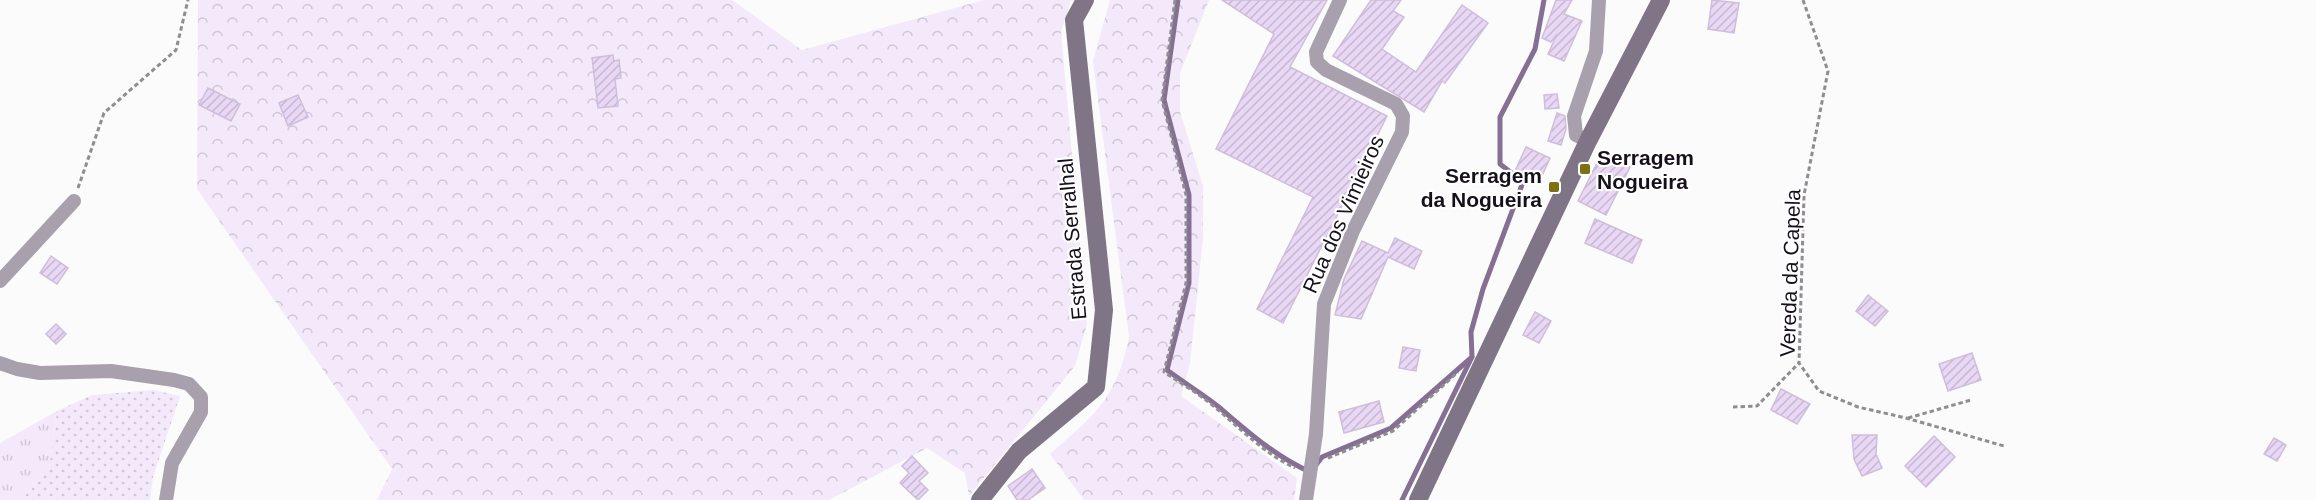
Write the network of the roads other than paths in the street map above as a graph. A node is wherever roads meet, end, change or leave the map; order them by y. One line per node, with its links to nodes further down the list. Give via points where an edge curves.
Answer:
1 (1085, 0): 10 (main road, Estrada Serralhal, via 1074,20 1104,309 1096,387 1019,451)
2 (1340, 0): 11 (street, Rua dos Vimieiros, via 1316,52 1317,62 1396,104 1403,116 1402,132 1353,231 1324,304 1316,434)
3 (1599, 0): 5 (street, via 1596,51 1574,116 1576,135)
4 (1661, 0): 5 (main road)
5 (1588, 141): 12 (main road)
6 (74, 201): 7 (street)
7 (0, 281)
8 (0, 363): 9 (street, via 40,373 111,371 189,384 201,397 201,412 172,463)
9 (166, 500)
10 (980, 500)
11 (1305, 500)
12 (1418, 500)

